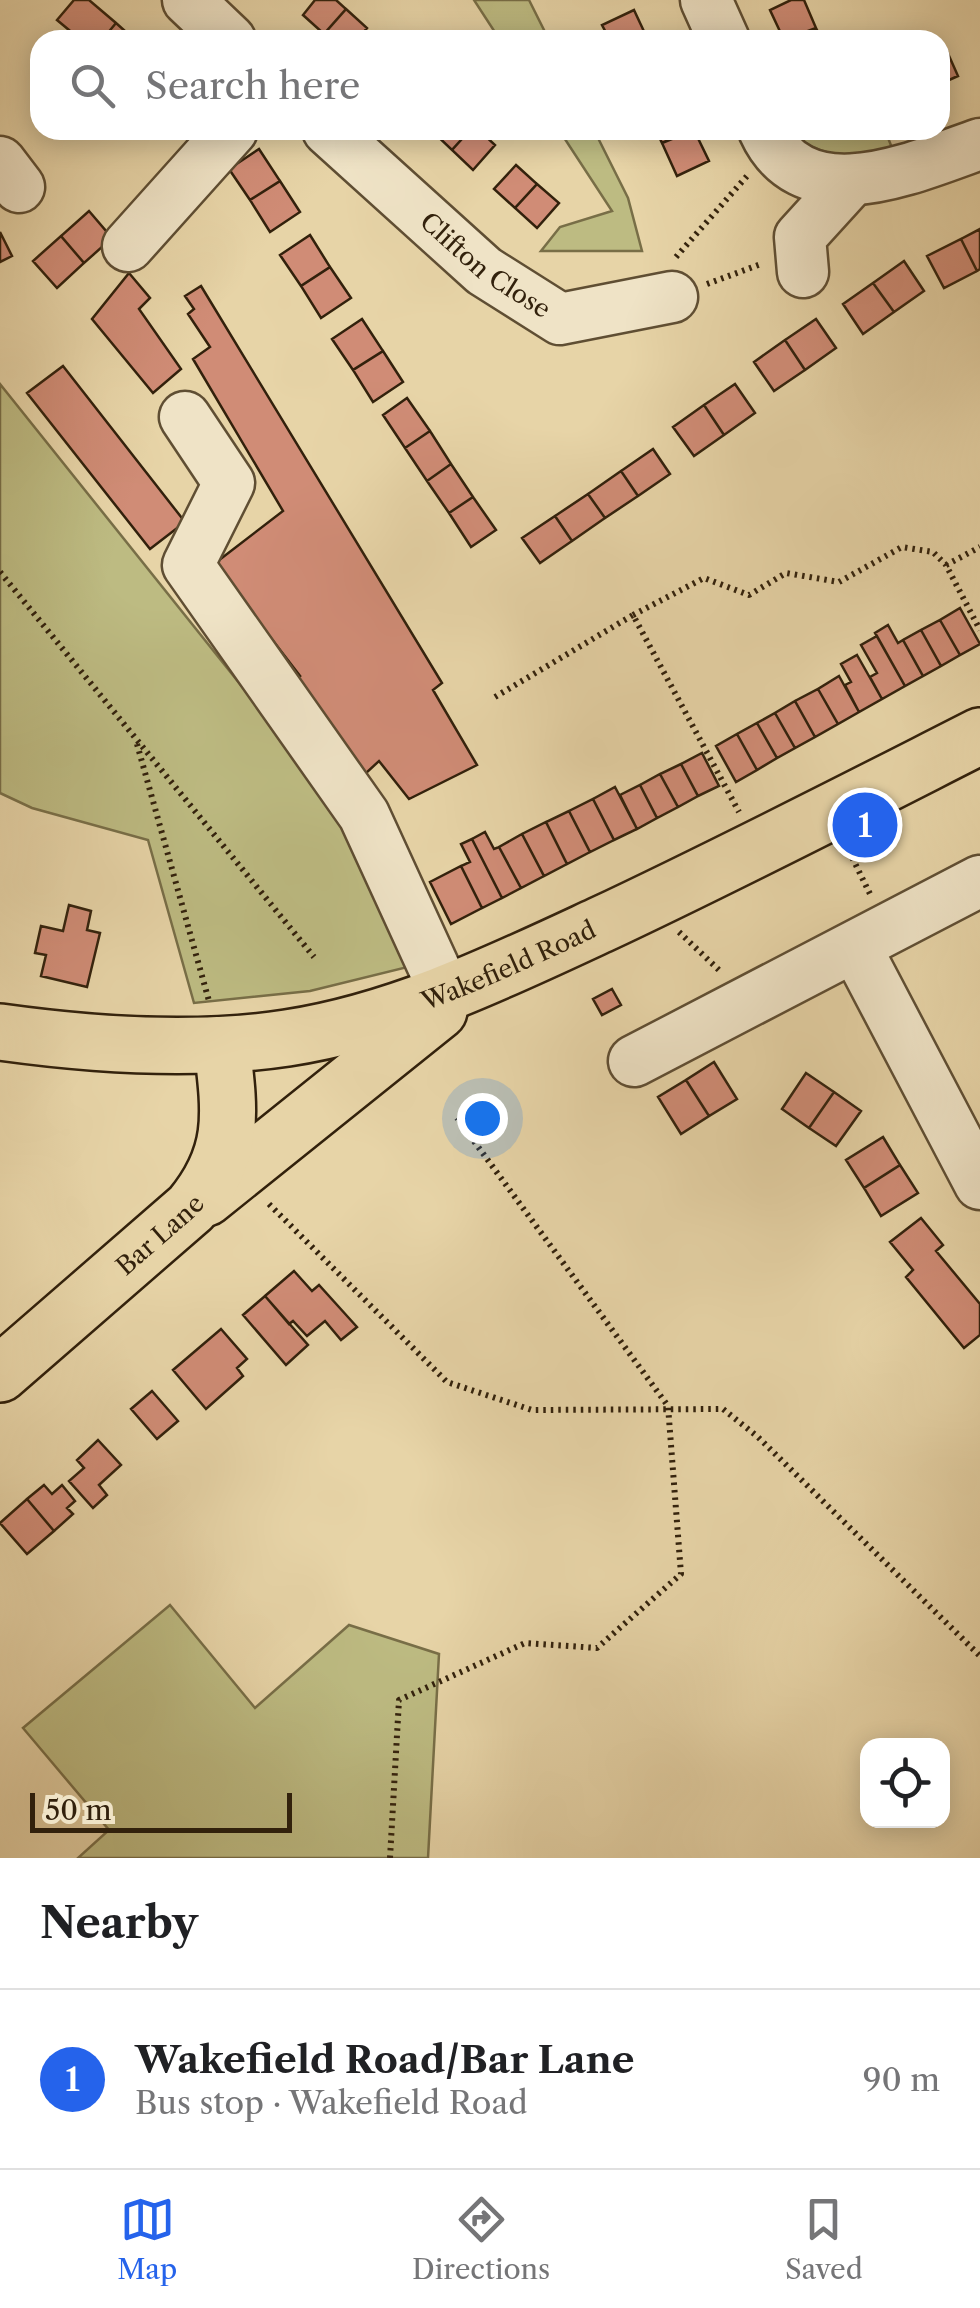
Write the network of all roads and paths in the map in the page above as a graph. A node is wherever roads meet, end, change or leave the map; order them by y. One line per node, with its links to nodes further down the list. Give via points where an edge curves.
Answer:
1 (188, 0): 3 (street)
2 (706, 0): 4 (street)
3 (220, 30)
4 (720, 30)
5 (223, 140): 11 (street)
6 (339, 140): 13 (street, Clifton Close, via 484,271 560,319)
7 (766, 140): 13 (path, via 756,167 664,271)
8 (771, 140): 10 (street, via 806,175)
9 (980, 144): 10 (street)
10 (850, 182): 12 (street, via 800,236)
11 (128, 246)
12 (788, 266): 13 (path)
13 (672, 297)
14 (185, 416): 29 (street, via 229,483 188,565 364,815)
15 (980, 546): 16 (path)
16 (946, 564): 18 (path, via 933,552 902,548 839,582 786,573 749,595 704,578); 19 (path)
17 (0, 572): 22 (path)
18 (633, 615): 20 (path); 24 (path)
19 (980, 630)
20 (495, 697)
21 (980, 736): 23 (main road, Wakefield Road)
22 (136, 738): 28 (path); 32 (path)
23 (830, 812): 24 (main road, Wakefield Road); 27 (path)
24 (758, 848): 26 (main road, Wakefield Road)
25 (980, 881): 27 (street)
26 (647, 903): 29 (main road, Wakefield Road); 30 (path)
27 (872, 939): 30 (street); 36 (street)
28 (314, 958)
29 (462, 988): 32 (main road, Wakefield Road, via 352,1024); 35 (main road)
30 (751, 1000): 33 (street)
31 (0, 1032): 32 (main road, Wakefield Road)
32 (222, 1046): 37 (main road, Bar Lane, via 225,1154)
33 (634, 1061)
34 (458, 1118): 39 (path)
35 (242, 1174): 37 (main road); 39 (path, via 447,1382 532,1410)
36 (980, 1184)
37 (191, 1208): 38 (main road, Bar Lane)
38 (0, 1374)
39 (668, 1406): 40 (path, via 723,1409 746,1427); 41 (path, via 682,1574 596,1648 525,1643 399,1700)
40 (980, 1656)
41 (390, 1858)

